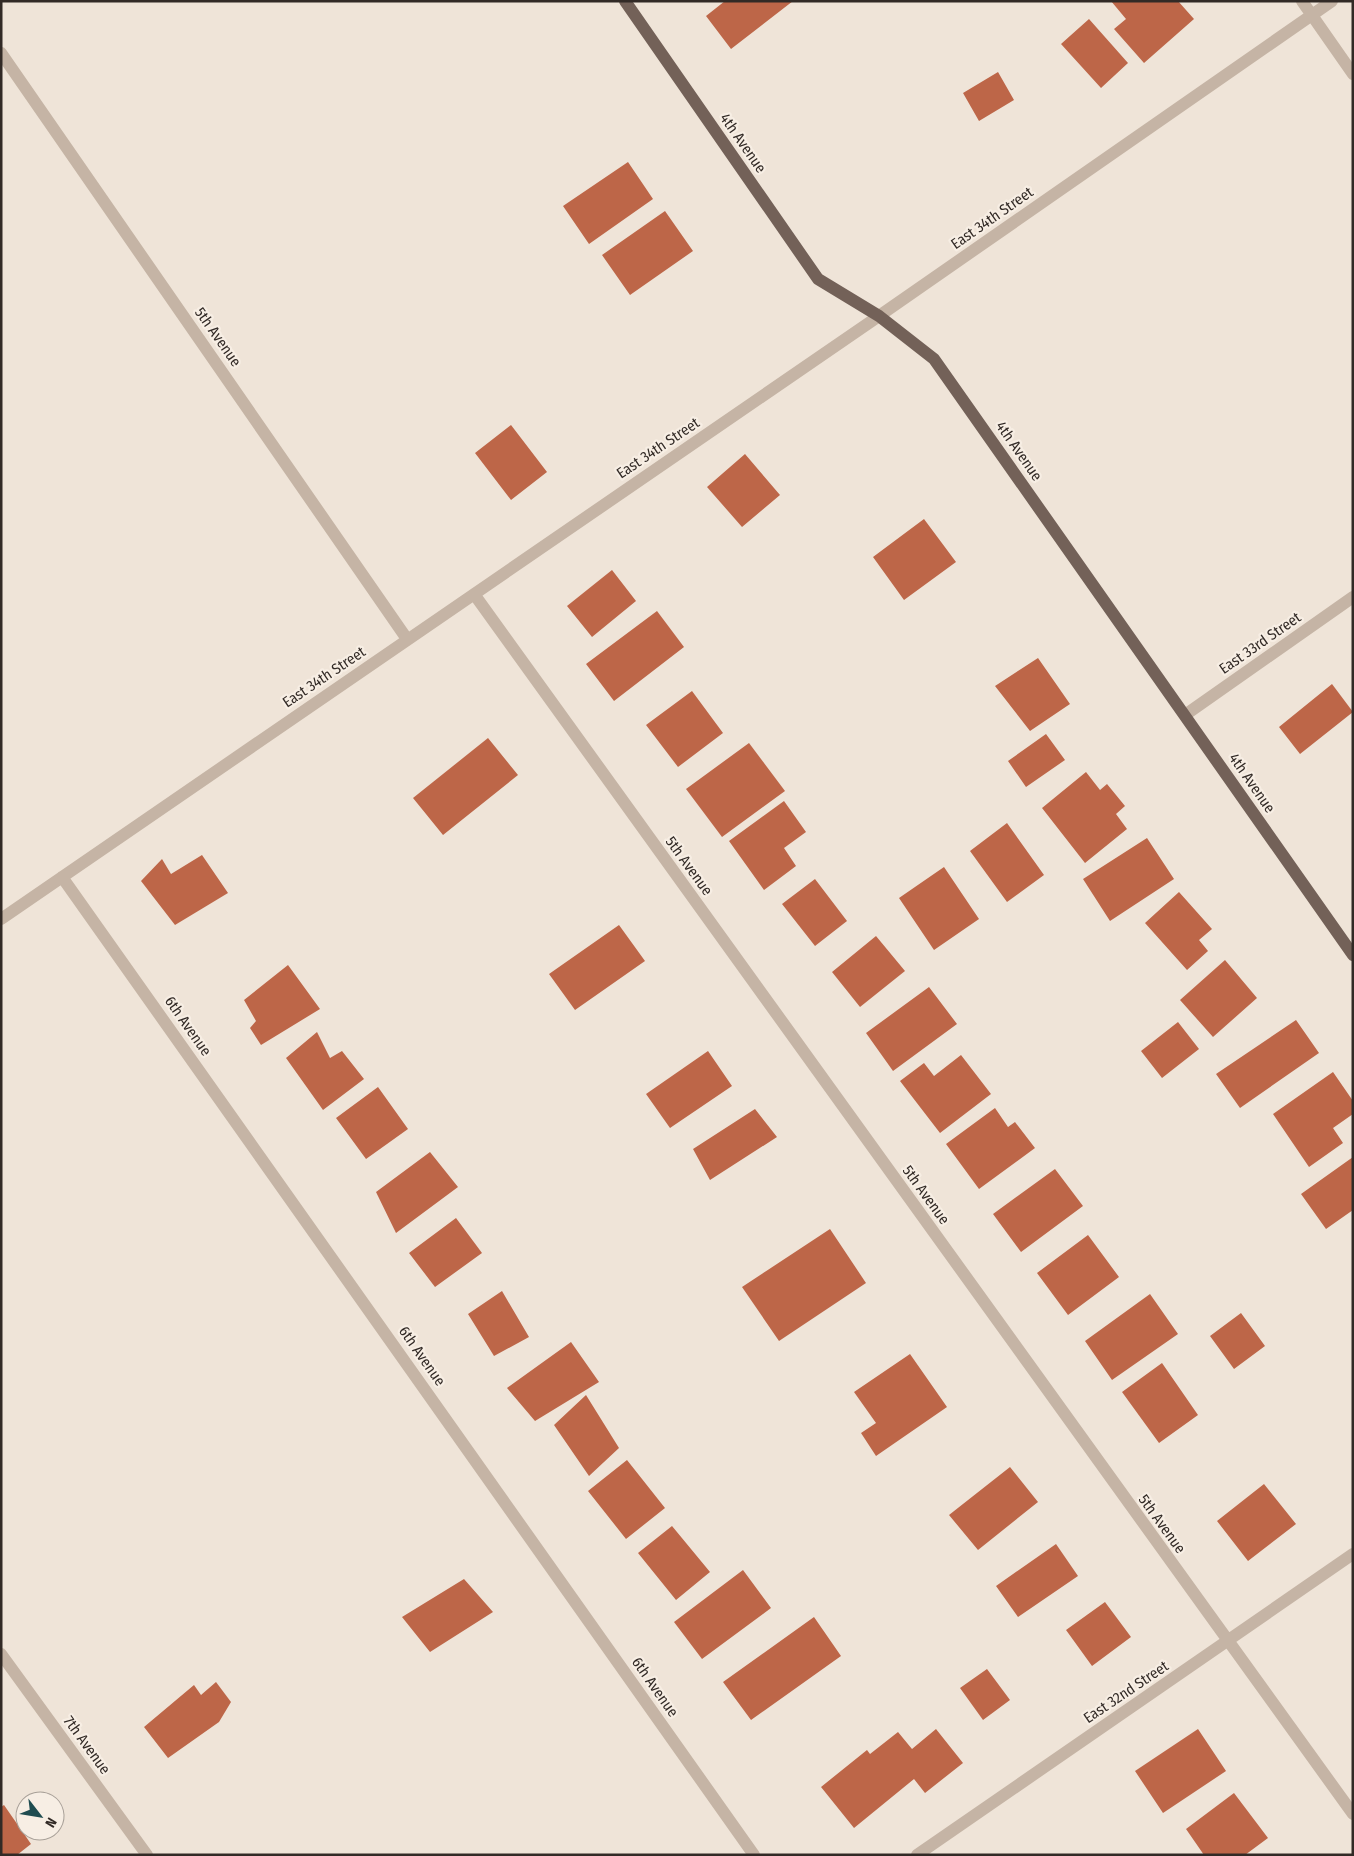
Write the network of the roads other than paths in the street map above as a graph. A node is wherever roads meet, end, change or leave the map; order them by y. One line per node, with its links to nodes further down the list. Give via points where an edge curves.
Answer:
1 (625, 1): 7 (main road, 4th Avenue, via 818,279)
2 (1302, 1): 4 (street)
3 (1332, 1): 4 (street, East 34th Street)
4 (1312, 16): 6 (street); 7 (street, East 34th Street)
5 (1, 53): 10 (street, 5th Avenue)
6 (1353, 74)
7 (879, 316): 8 (street, East 34th Street); 11 (main road, 4th Avenue, via 934,359)
8 (474, 594): 10 (street, East 34th Street); 16 (street, 5th Avenue)
9 (1353, 597): 11 (street, East 33rd Street)
10 (407, 640): 12 (street, East 34th Street)
11 (1185, 715): 14 (main road, 4th Avenue)
12 (62, 877): 13 (street, East 34th Street); 20 (street, 6th Avenue)
13 (1, 918)
14 (1353, 954)
15 (1353, 1554): 16 (street, East 32nd Street)
16 (1227, 1643): 18 (street, 5th Avenue); 21 (street, East 32nd Street)
17 (1, 1654): 19 (street, 7th Avenue)
18 (1353, 1814)
19 (147, 1855)
20 (754, 1855)
21 (917, 1855)

